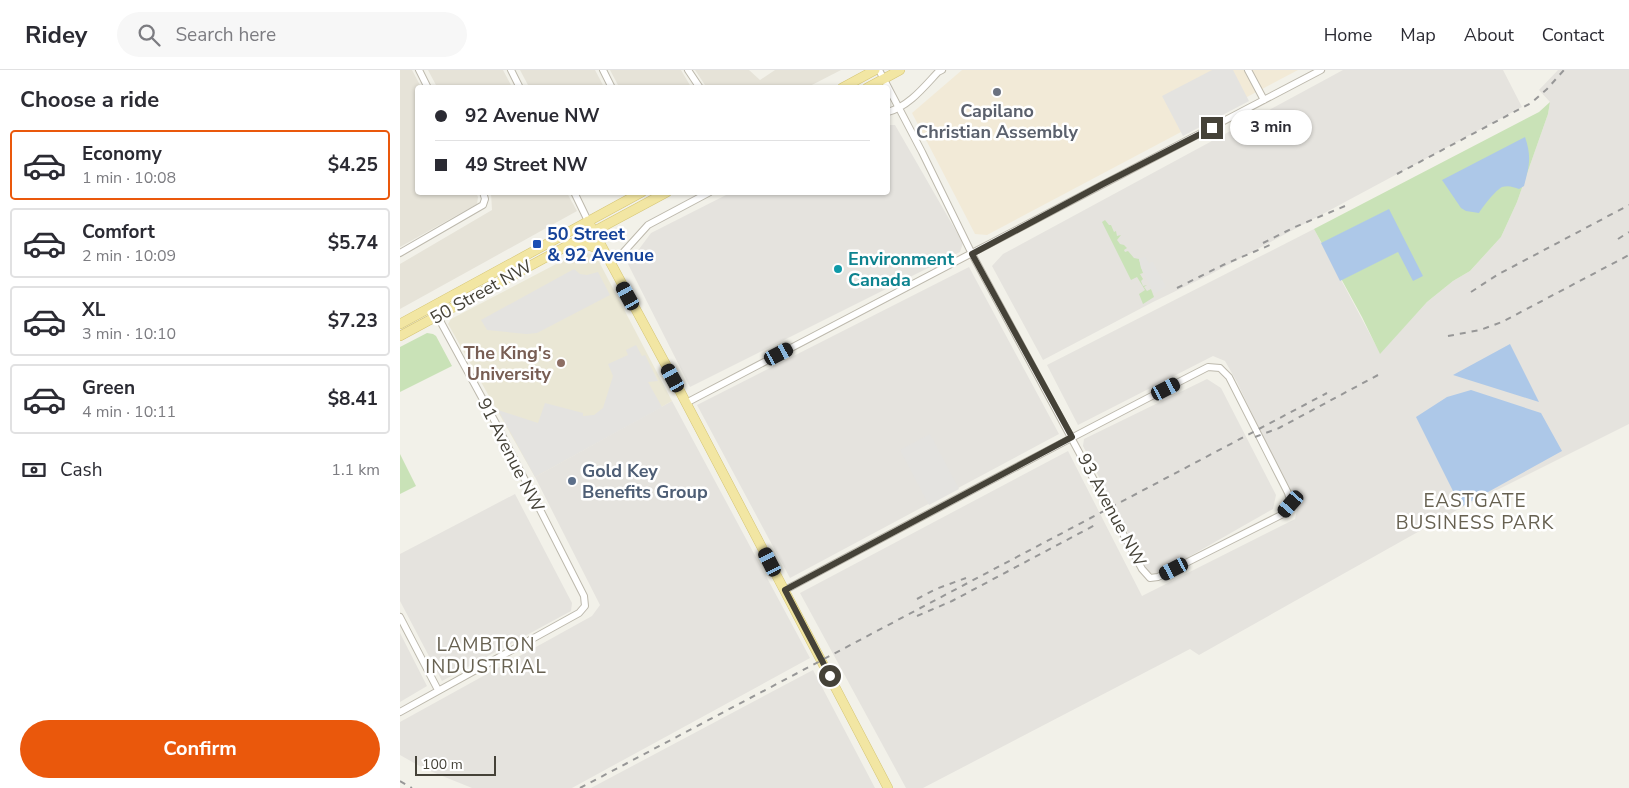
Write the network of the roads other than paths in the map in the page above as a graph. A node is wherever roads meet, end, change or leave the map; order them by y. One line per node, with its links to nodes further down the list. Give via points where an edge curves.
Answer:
1 (419, 70): 12 (street)
2 (511, 70): 13 (street)
3 (603, 70): 14 (street)
4 (688, 70): 15 (street)
5 (875, 70): 16 (main road)
6 (879, 70): 11 (street, 93 Avenue NW)
7 (900, 70): 11 (main road)
8 (942, 70): 21 (street)
9 (1248, 70): 20 (street)
10 (1322, 70): 20 (street)
11 (883, 79): 17 (main road); 18 (street, 93 Avenue NW)
12 (426, 85)
13 (518, 85)
14 (610, 85)
15 (698, 85)
16 (848, 85)
17 (872, 85)
18 (886, 85)
19 (890, 92): 21 (street, 93 Avenue NW)
20 (1264, 100): 32 (street)
21 (899, 109): 22 (street); 32 (street, 93 Avenue NW)
22 (890, 111)
23 (484, 195): 31 (street, via 483,205)
24 (575, 195): 28 (street)
25 (636, 195): 28 (main road, 50 Street NW)
26 (661, 195): 29 (main road, 50 Street NW)
27 (704, 195): 33 (street, via 648,224 620,256)
28 (588, 221): 29 (main road); 34 (main road, 50 Street NW)
29 (594, 231): 30 (main road, 50 Street NW); 33 (main road)
30 (558, 250): 33 (main road, via 589,245 599,249); 35 (main road, 50 Street NW)
31 (400, 253)
32 (972, 254): 38 (street); 39 (street, 93 Avenue NW)
33 (608, 260): 38 (main road)
34 (432, 306): 35 (street, 91 Avenue NW); 36 (main road, 50 Street NW)
35 (437, 316): 37 (main road, 50 Street NW); 42 (street, 91 Avenue NW, via 584,596 585,606 579,613)
36 (400, 324)
37 (400, 336)
38 (686, 403): 40 (main road)
39 (1072, 437): 39 (street, 93 Avenue NW, via 1142,569 1150,578 1158,578 1283,514 1291,504 1229,377 1220,368 1208,367); 40 (street)
40 (785, 590): 44 (main road)
41 (400, 616): 42 (street)
42 (438, 690): 43 (street)
43 (400, 712)
44 (888, 788)

